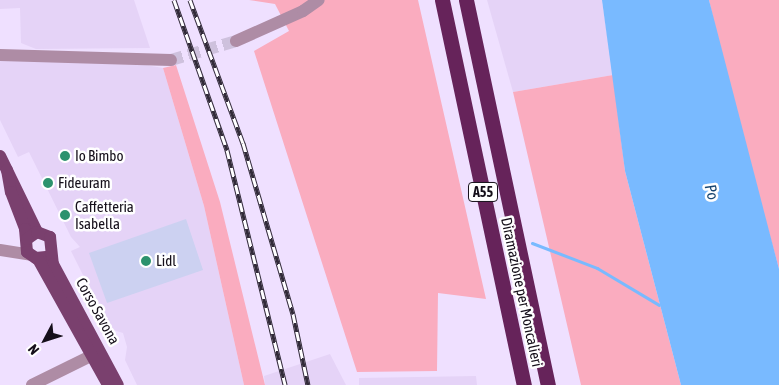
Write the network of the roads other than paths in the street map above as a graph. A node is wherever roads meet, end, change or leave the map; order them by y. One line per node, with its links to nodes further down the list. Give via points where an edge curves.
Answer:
1 (319, 0): 4 (street, via 304,11)
2 (442, 0): 17 (highway, Diramazione per Moncalieri / A55)
3 (466, 0): 18 (highway, Diramazione per Moncalieri / A55)
4 (236, 40)
5 (0, 55): 6 (street)
6 (171, 60)
7 (0, 156): 8 (main road, Corso Savona)
8 (30, 237): 10 (street); 11 (main road, Corso Savona, via 50,237); 12 (main road, Corso Savona)
9 (0, 250): 10 (street)
10 (13, 250): 12 (street)
11 (51, 252): 12 (main road); 16 (main road, Corso Savona, via 56,269)
12 (34, 257): 13 (main road, Corso Savona)
13 (93, 356): 14 (street); 15 (main road, Corso Savona)
14 (32, 385)
15 (108, 385)
16 (118, 385)
17 (524, 385)
18 (548, 385)

